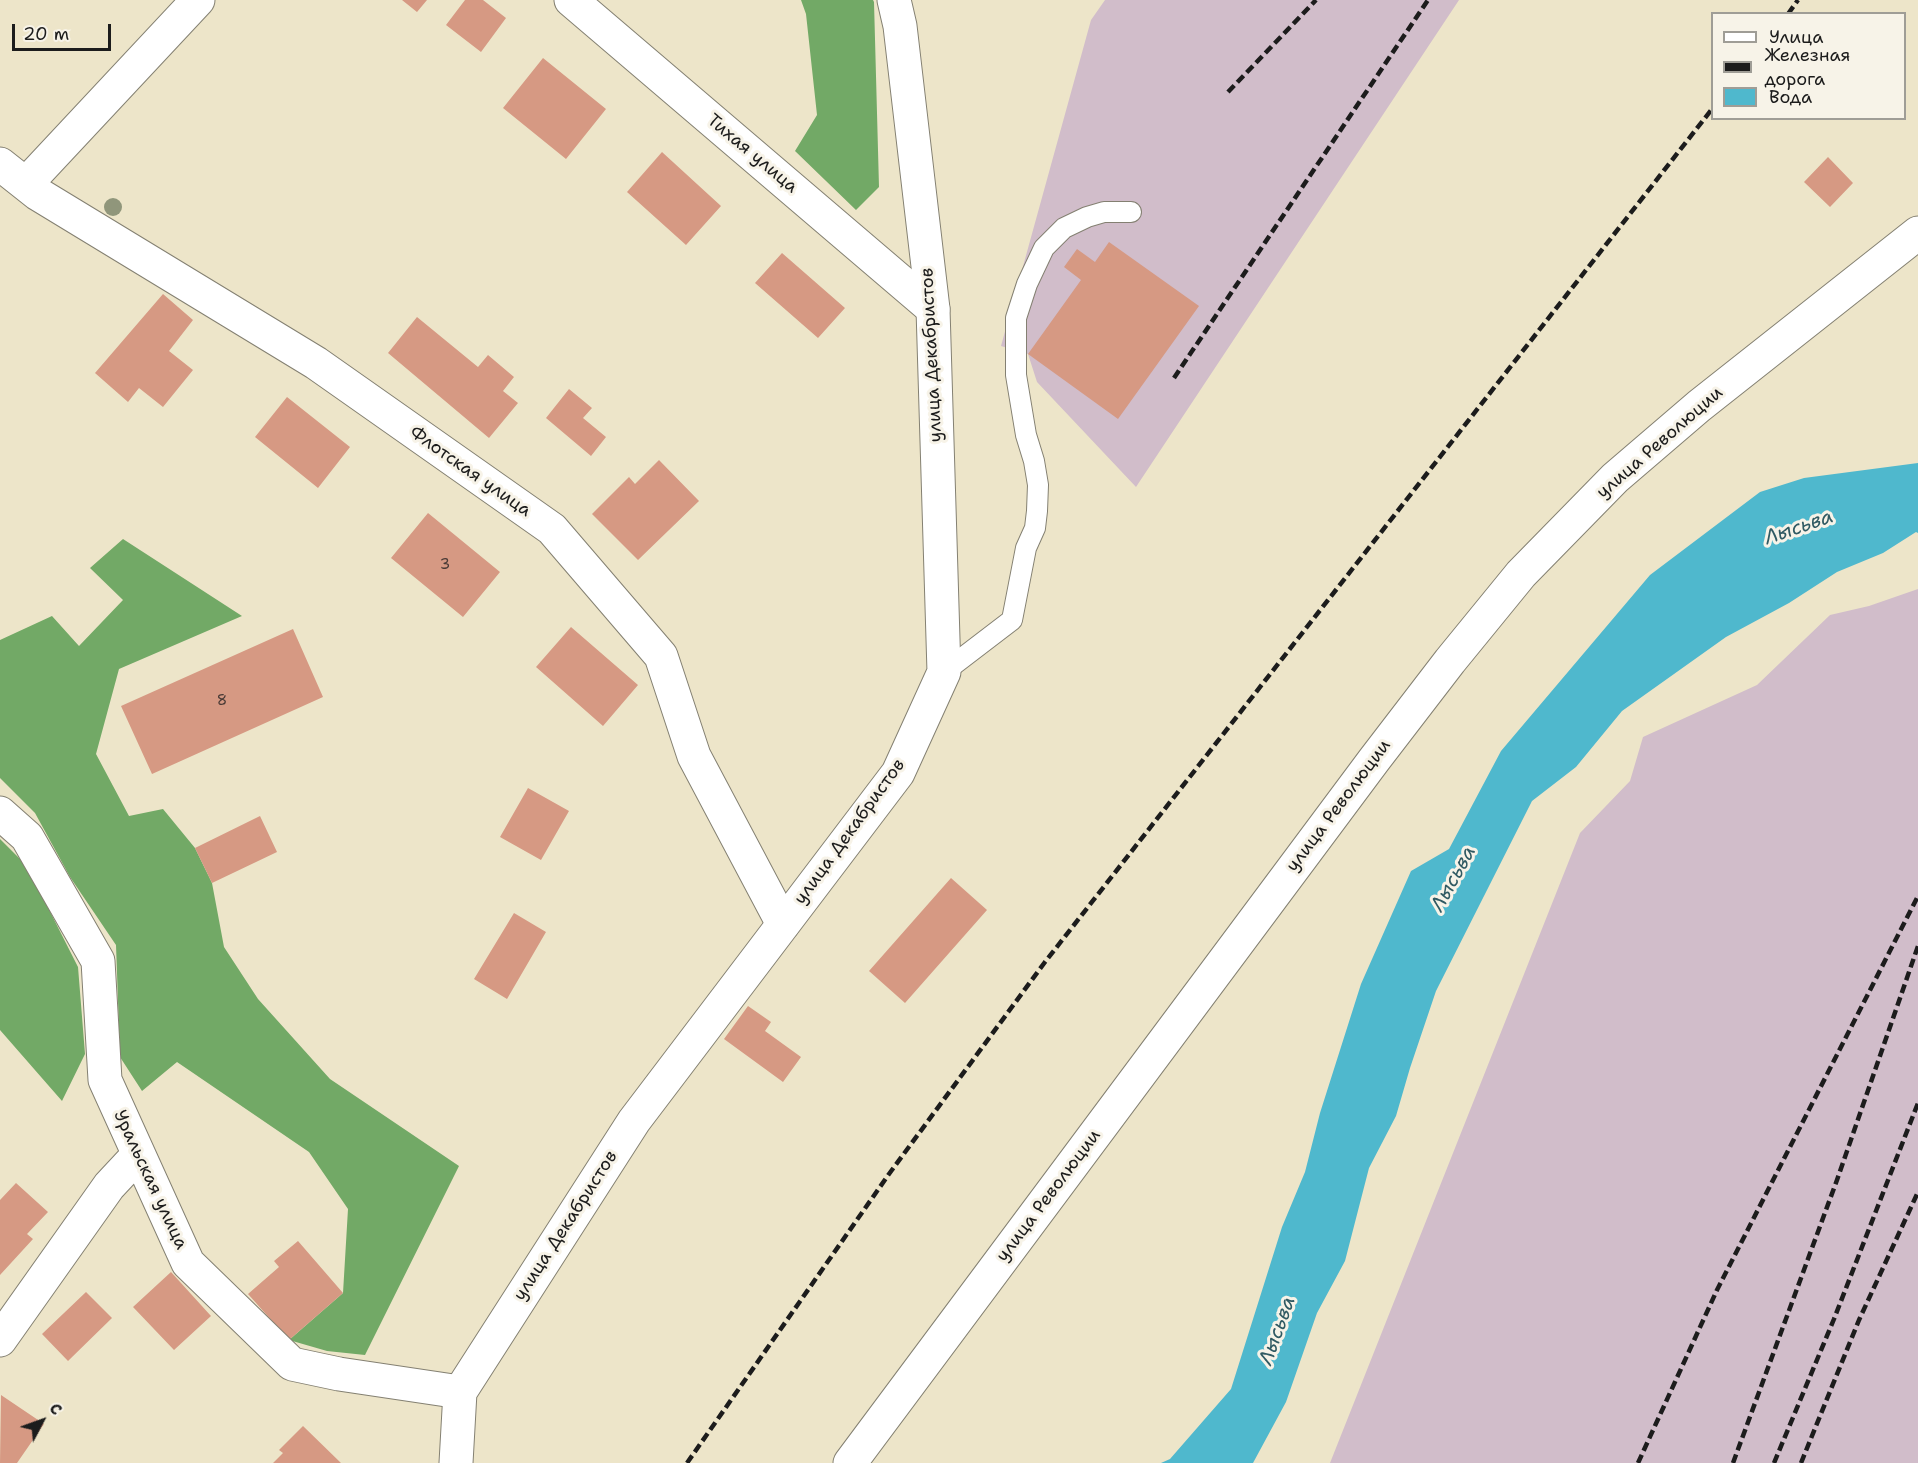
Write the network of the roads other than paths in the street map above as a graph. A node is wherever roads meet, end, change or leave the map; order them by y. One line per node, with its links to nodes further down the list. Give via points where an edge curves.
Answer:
1 (198, 0): 5 (street)
2 (571, 0): 8 (street, Тихая улица)
3 (894, 0): 8 (street, улица Декабристов)
4 (0, 164): 5 (street, Флотская улица)
5 (26, 184): 11 (street, Флотская улица, via 316,363 552,529 661,656 694,756)
6 (1131, 212): 9 (lane, via 1104,212 1065,228 1044,248 1027,284 1016,318 1015,350 1020,405 1038,485 1035,528 1026,548 1012,620)
7 (1918, 233): 16 (street, улица Революции, via 1708,399 1616,478 1521,574 1374,760)
8 (933, 309): 9 (street, улица Декабристов)
9 (944, 672): 11 (street, улица Декабристов, via 897,773)
10 (0, 813): 12 (street, Уральская улица, via 27,837 98,961 105,1080)
11 (783, 924): 14 (street, улица Декабристов, via 634,1120)
12 (137, 1156): 13 (street, via 109,1186); 14 (street, Уральская улица, via 188,1263 292,1364)
13 (0, 1340)
14 (460, 1392): 15 (street, улица Декабристов)
15 (456, 1463)
16 (850, 1463)

